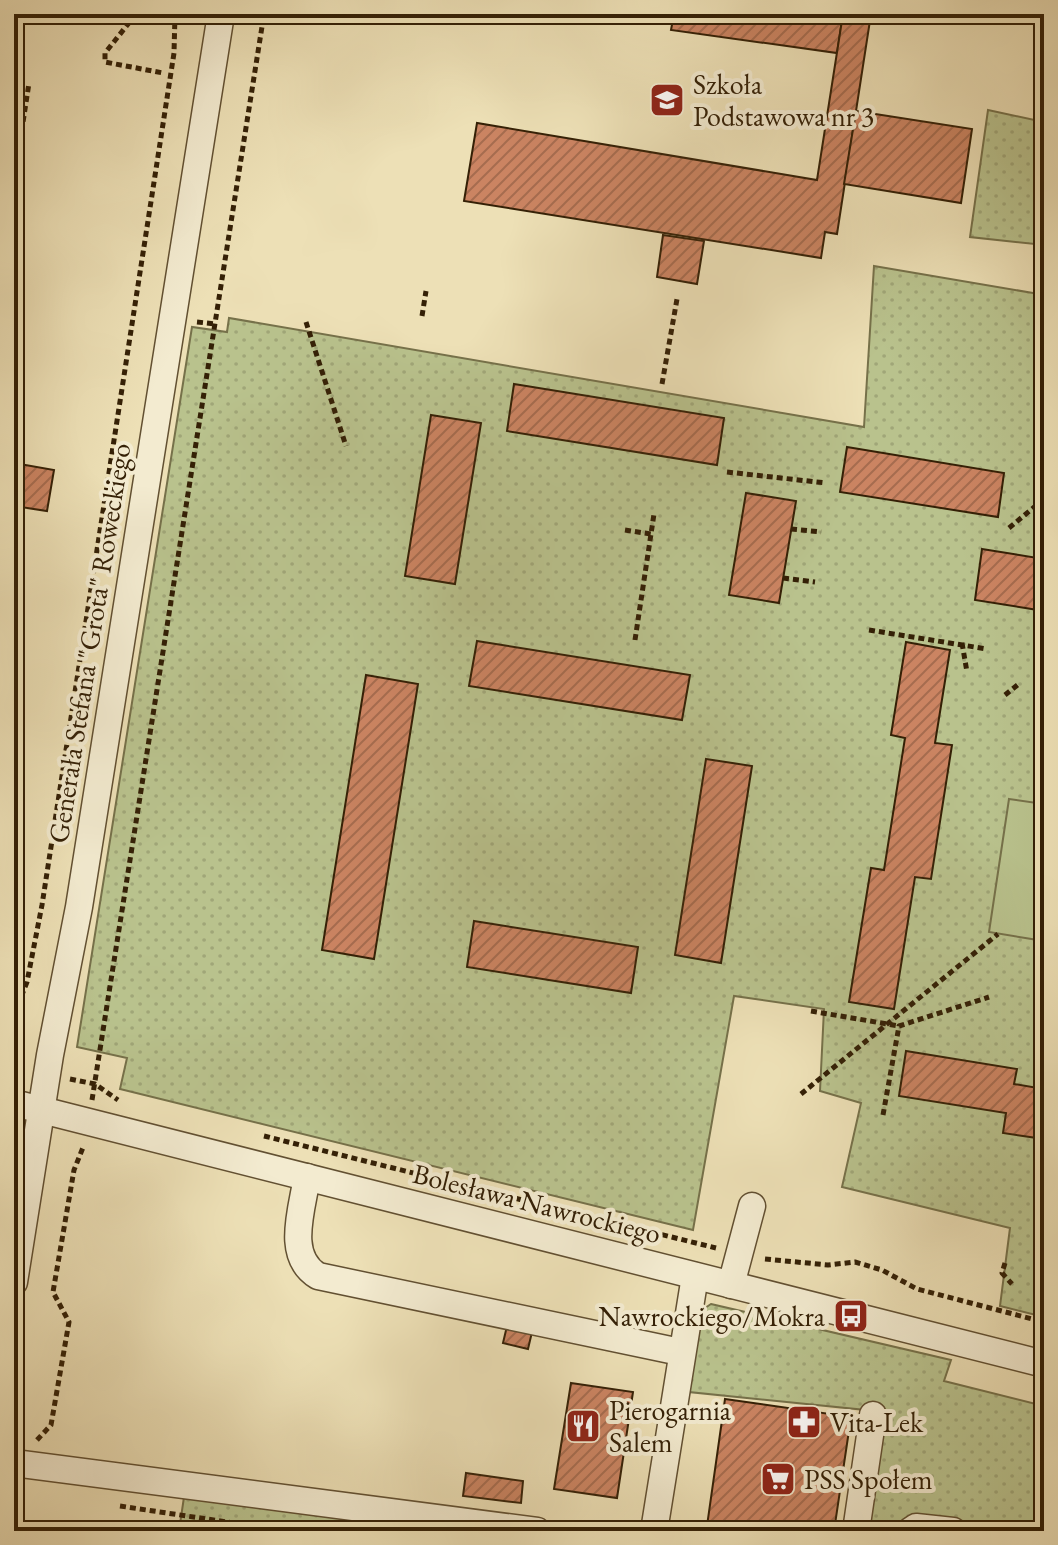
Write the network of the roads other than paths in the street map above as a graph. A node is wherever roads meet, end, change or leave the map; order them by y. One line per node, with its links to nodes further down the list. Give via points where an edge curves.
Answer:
1 (221, 14): 3 (street, Generała Stefana "Grota" Roweckiego)
2 (14, 1103): 3 (street, Bolesława Nawrockiego)
3 (42, 1110): 4 (street, Bolesława Nawrockiego); 7 (street, Generała Stefana "Grota" Roweckiego)
4 (307, 1177): 6 (street, Bolesława Nawrockiego); 9 (street, via 298,1243 300,1259 318,1276)
5 (752, 1206): 8 (street)
6 (695, 1276): 8 (street, Bolesława Nawrockiego); 9 (street)
7 (14, 1282)
8 (731, 1285): 10 (street, Bolesława Nawrockiego)
9 (680, 1352): 14 (street)
10 (1044, 1364)
11 (873, 1415): 15 (street)
12 (20, 1463): 13 (street)
13 (537, 1531)
14 (654, 1531)
15 (856, 1531)
16 (910, 1531): 17 (street)
17 (953, 1531)

